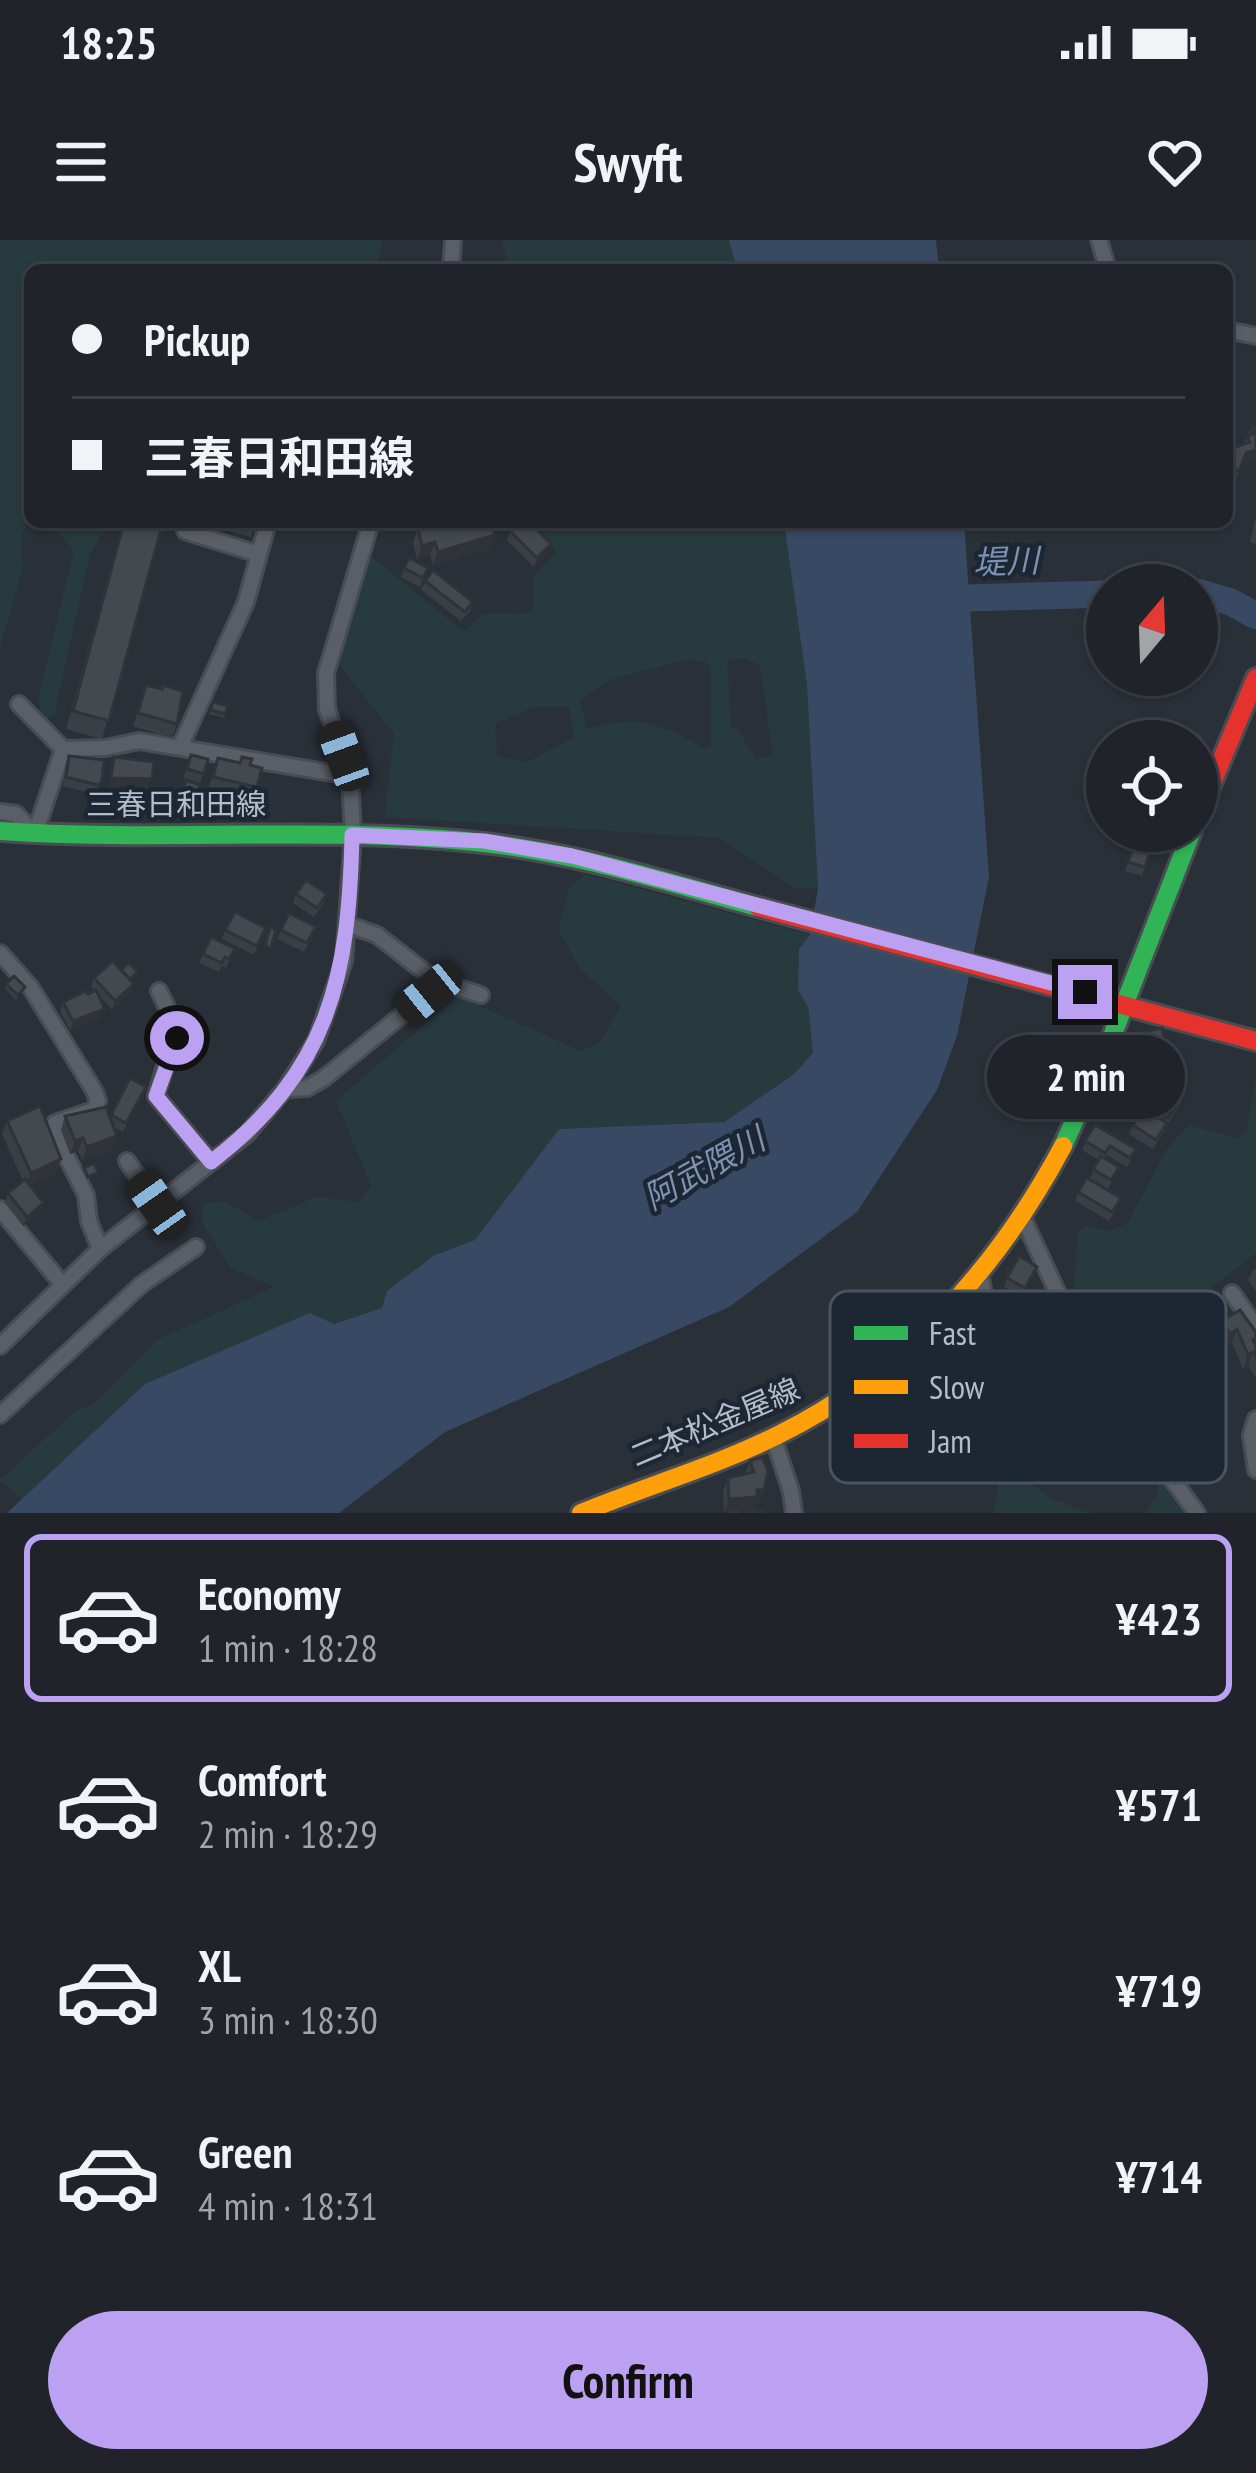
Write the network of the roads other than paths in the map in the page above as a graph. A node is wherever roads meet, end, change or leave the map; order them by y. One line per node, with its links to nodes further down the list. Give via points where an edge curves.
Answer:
1 (266, 528): 4 (street)
2 (369, 528): 10 (street, via 326,673 327,709)
3 (185, 531): 4 (street)
4 (258, 554): 7 (street, via 246,602)
5 (1256, 678): 9 (main road)
6 (19, 704): 8 (street)
7 (180, 747): 8 (street); 10 (street)
8 (63, 748): 13 (street)
9 (1218, 768)
10 (350, 776): 14 (street)
11 (0, 812): 13 (street, via 16,814)
12 (0, 831): 13 (main road, 三春日和田線)
13 (34, 834): 14 (main road, 三春日和田線)
14 (352, 835): 16 (street); 21 (main road, 三春日和田線, via 541,850)
15 (1184, 852): 21 (main road, 二本松金屋線)
16 (349, 925): 18 (street, via 377,935); 23 (street, via 316,1041)
17 (0, 953): 30 (street, via 95,1092 94,1110 52,1128 86,1195)
18 (435, 980): 20 (street); 23 (street, via 323,1079)
19 (159, 992): 25 (street, via 178,1028 156,1096)
20 (481, 995)
21 (1124, 1003): 22 (main road, 三春日和田線); 28 (main road, 二本松金屋線, via 1069,1134)
22 (1256, 1041)
23 (285, 1089): 25 (street)
24 (127, 1161): 26 (street)
25 (211, 1162): 26 (street)
26 (157, 1204): 30 (street)
27 (0, 1209): 32 (street)
28 (1022, 1216): 31 (main road, 二本松金屋線); 35 (street)
29 (196, 1247): 40 (street, via 142,1284)
30 (100, 1249): 32 (street)
31 (980, 1274): 33 (main road, 二本松金屋線); 34 (street)
32 (62, 1284): 38 (street)
33 (962, 1291)
34 (983, 1291)
35 (1057, 1291)
36 (1232, 1293): 37 (street)
37 (1255, 1323)
38 (0, 1346)
39 (830, 1404): 43 (main road, 二本松金屋線)
40 (0, 1414)
41 (1256, 1419): 42 (street)
42 (1254, 1435): 44 (street)
43 (773, 1437): 46 (main road, 二本松金屋線); 48 (street)
44 (1256, 1470)
45 (1174, 1483): 49 (street)
46 (627, 1504): 47 (main road, 二本松金屋線)
47 (581, 1513)
48 (794, 1513)
49 (1197, 1513)

